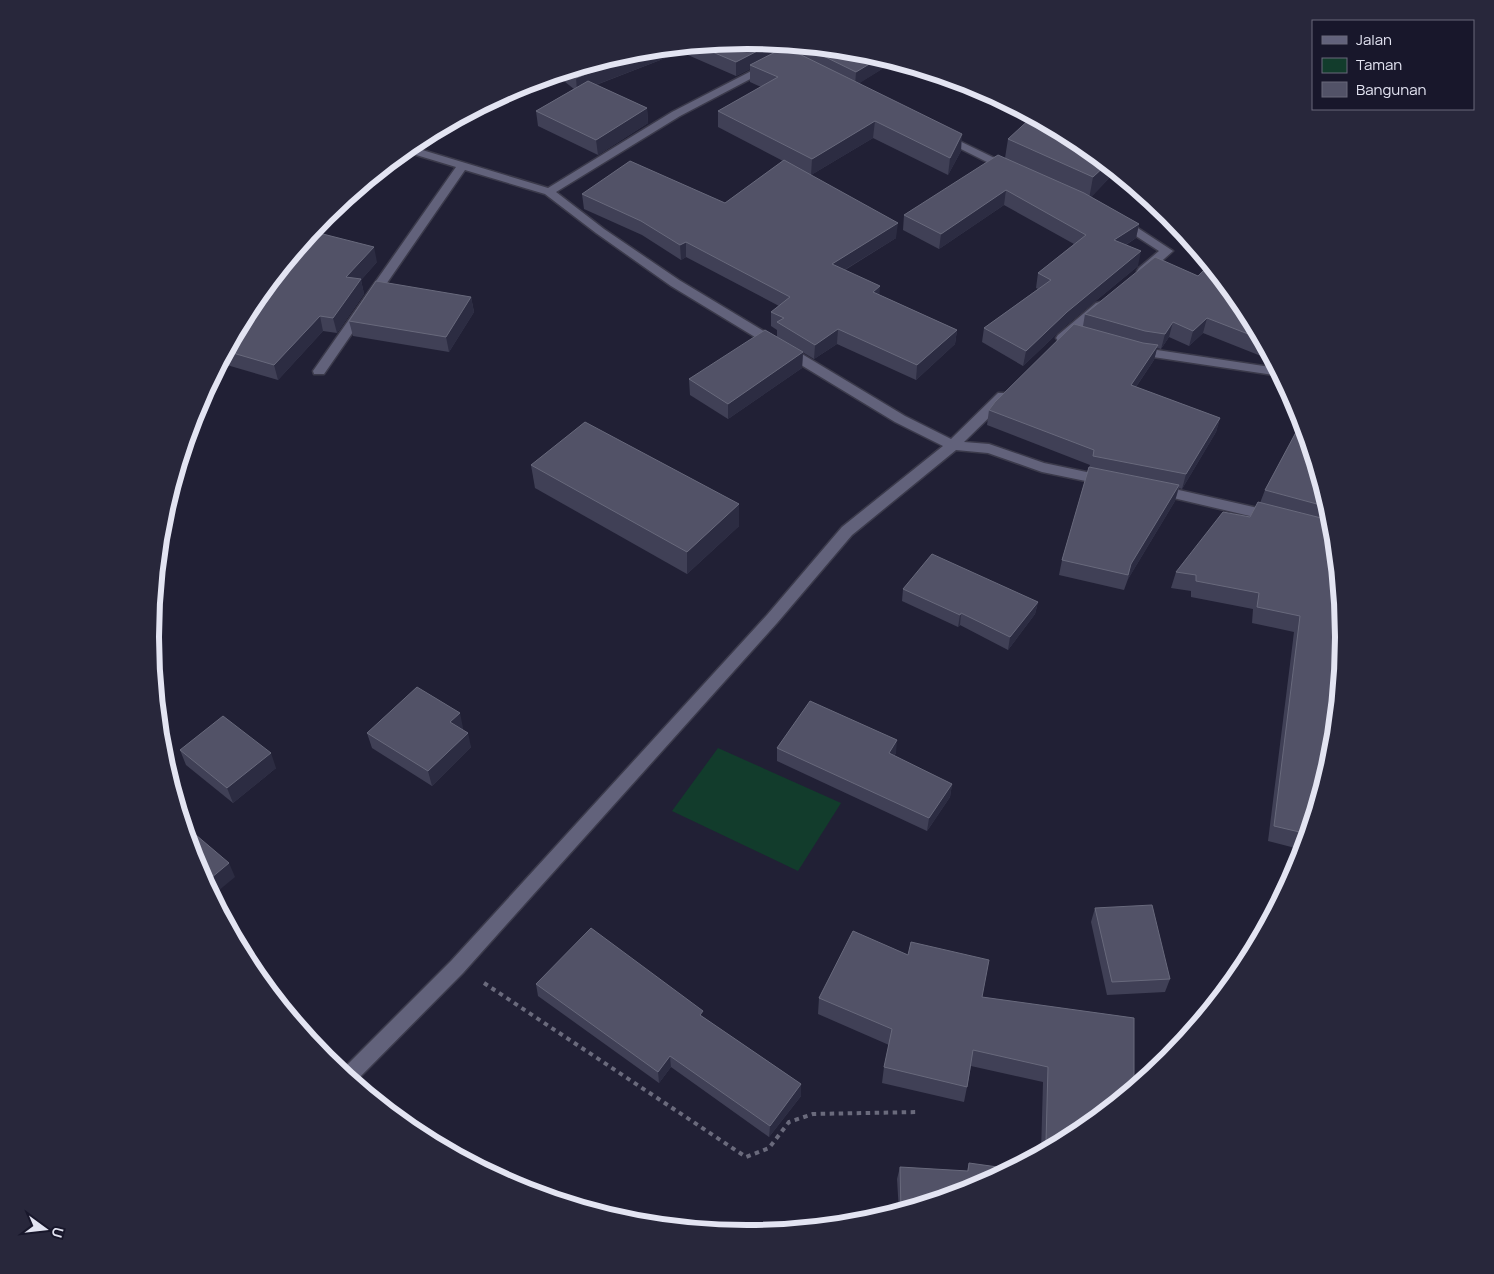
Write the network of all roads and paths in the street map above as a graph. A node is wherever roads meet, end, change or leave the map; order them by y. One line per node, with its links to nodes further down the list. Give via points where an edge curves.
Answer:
1 (772, 50): 3 (street)
2 (798, 51): 3 (street)
3 (786, 56): 4 (street); 9 (street, via 676,114)
4 (806, 66)
5 (935, 132): 8 (street)
6 (416, 151): 7 (street)
7 (463, 165): 9 (street); 17 (street)
8 (1021, 174)
9 (549, 192): 20 (street, via 675,284 867,400)
10 (1113, 217): 11 (street, via 1167,251)
11 (1129, 282)
12 (1107, 300): 13 (street)
13 (1069, 331): 14 (street); 15 (street)
14 (1087, 336)
15 (1055, 345)
16 (1122, 346): 18 (street, via 1140,352)
17 (319, 371)
18 (1272, 371)
19 (1014, 385): 20 (street)
20 (953, 445): 21 (street, via 989,449 1042,466); 24 (street, via 847,531 772,619)
21 (1119, 482)
22 (1148, 488): 23 (street)
23 (1280, 519)
24 (457, 967): 25 (street); 26 (path, via 746,1156 769,1148 789,1122 813,1114)
25 (352, 1073)
26 (918, 1112)

